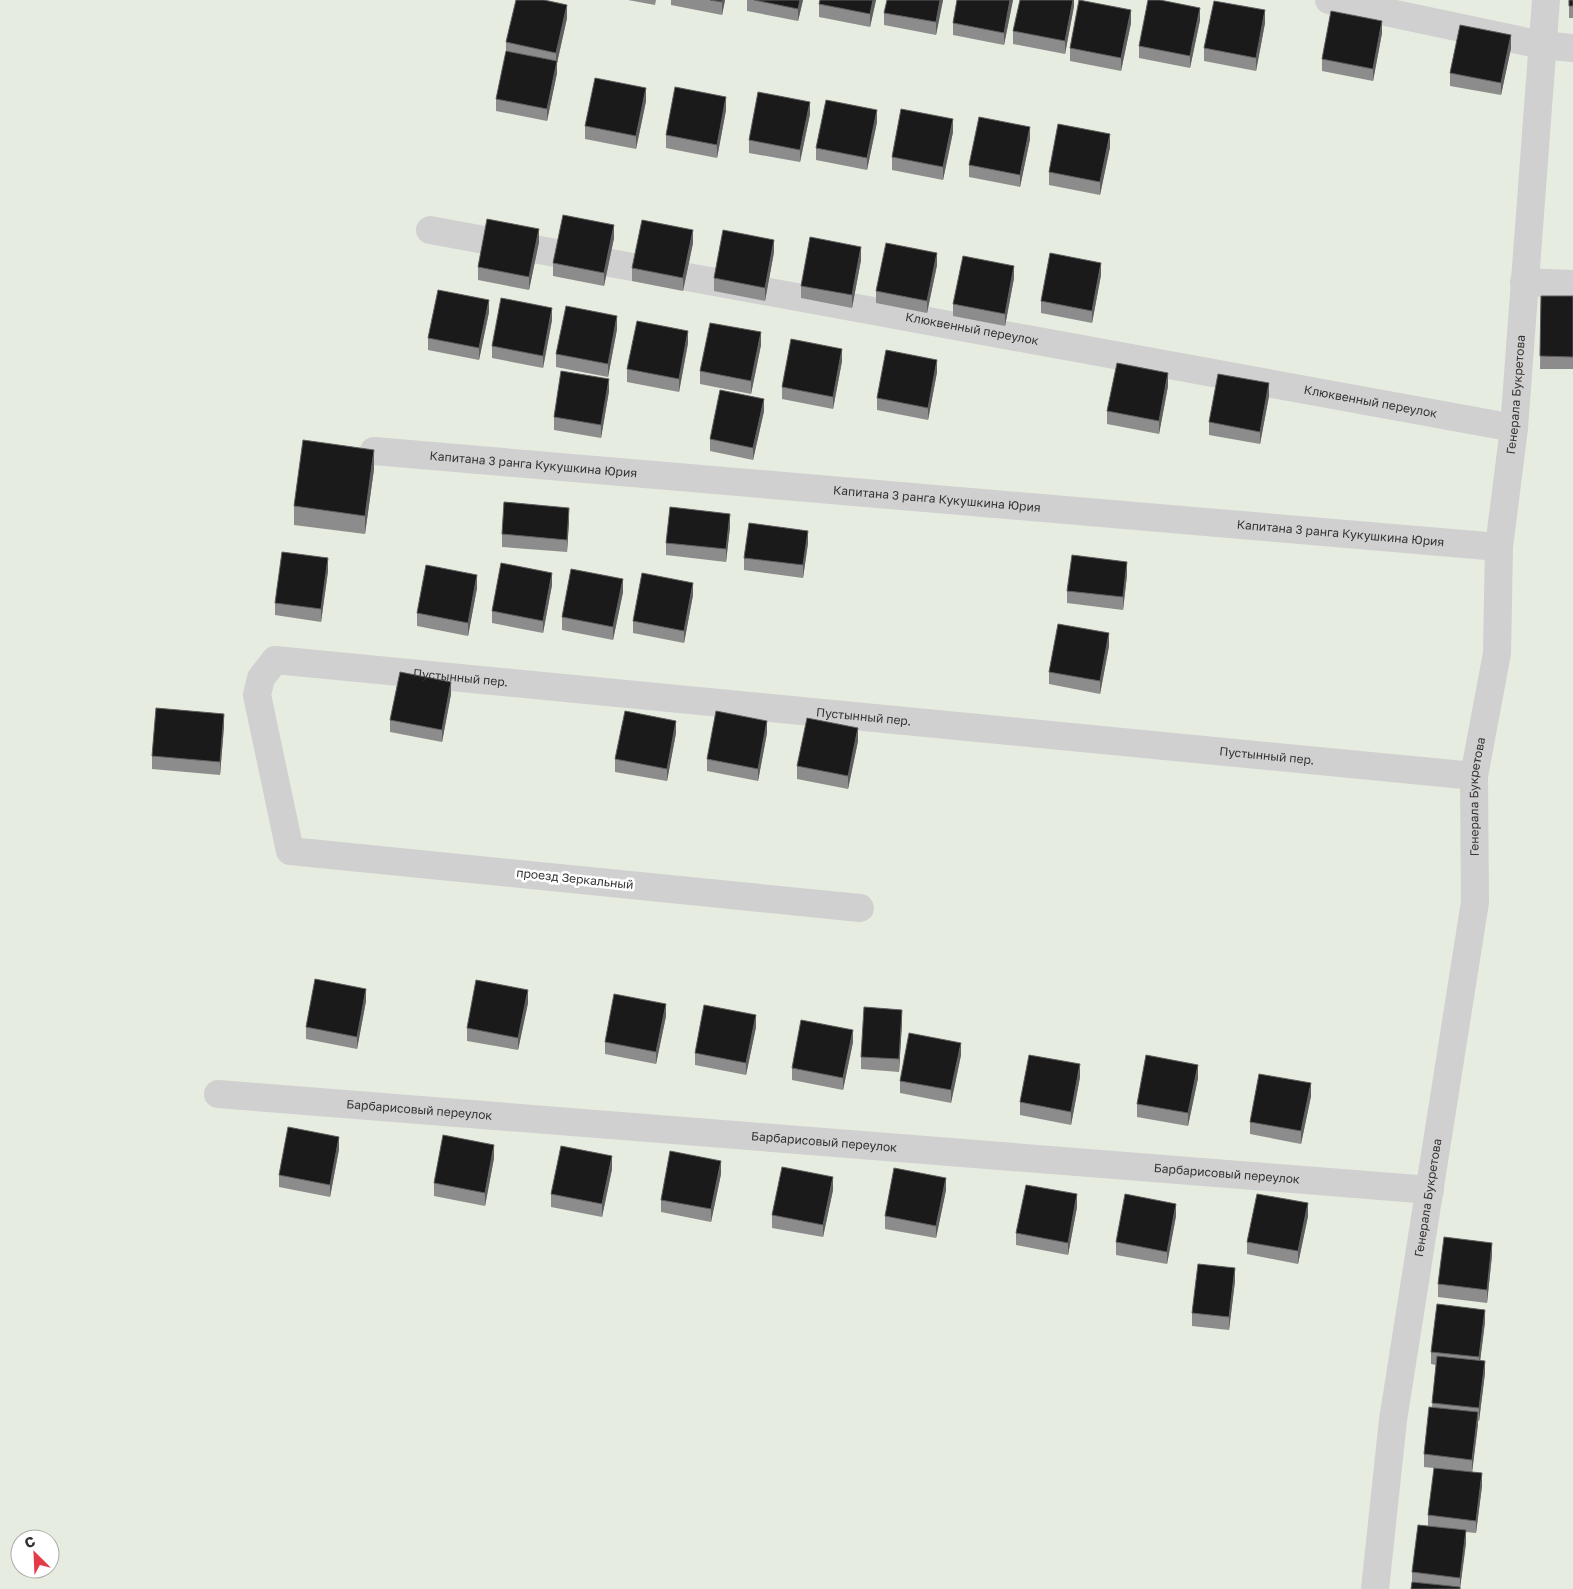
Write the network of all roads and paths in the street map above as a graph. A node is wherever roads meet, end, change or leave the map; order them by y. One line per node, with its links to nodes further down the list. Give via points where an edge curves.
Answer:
1 (1329, 0): 3 (street)
2 (1546, 0): 3 (street, Генерала Букретова)
3 (1542, 45): 4 (street); 6 (street, Генерала Букретова)
4 (1573, 48)
5 (430, 230): 8 (street, Клюквенный переулок)
6 (1524, 282): 7 (street); 8 (street, Генерала Букретова)
7 (1573, 284)
8 (1514, 428): 10 (street, Генерала Букретова)
9 (374, 451): 10 (street, Капитана 3 ранга Кукушкина Юрия)
10 (1499, 547): 11 (street, Генерала Букретова, via 1497,653)
11 (1474, 776): 12 (street, Пустынный пер., via 275,660 261,678 257,695); 15 (street, Генерала Букретова, via 1475,902)
12 (290, 851): 13 (street, проезд Зеркальный)
13 (860, 908)
14 (218, 1094): 15 (street, Барбарисовый переулок)
15 (1430, 1190): 16 (street, Генерала Букретова, via 1394,1420)
16 (1375, 1589)

